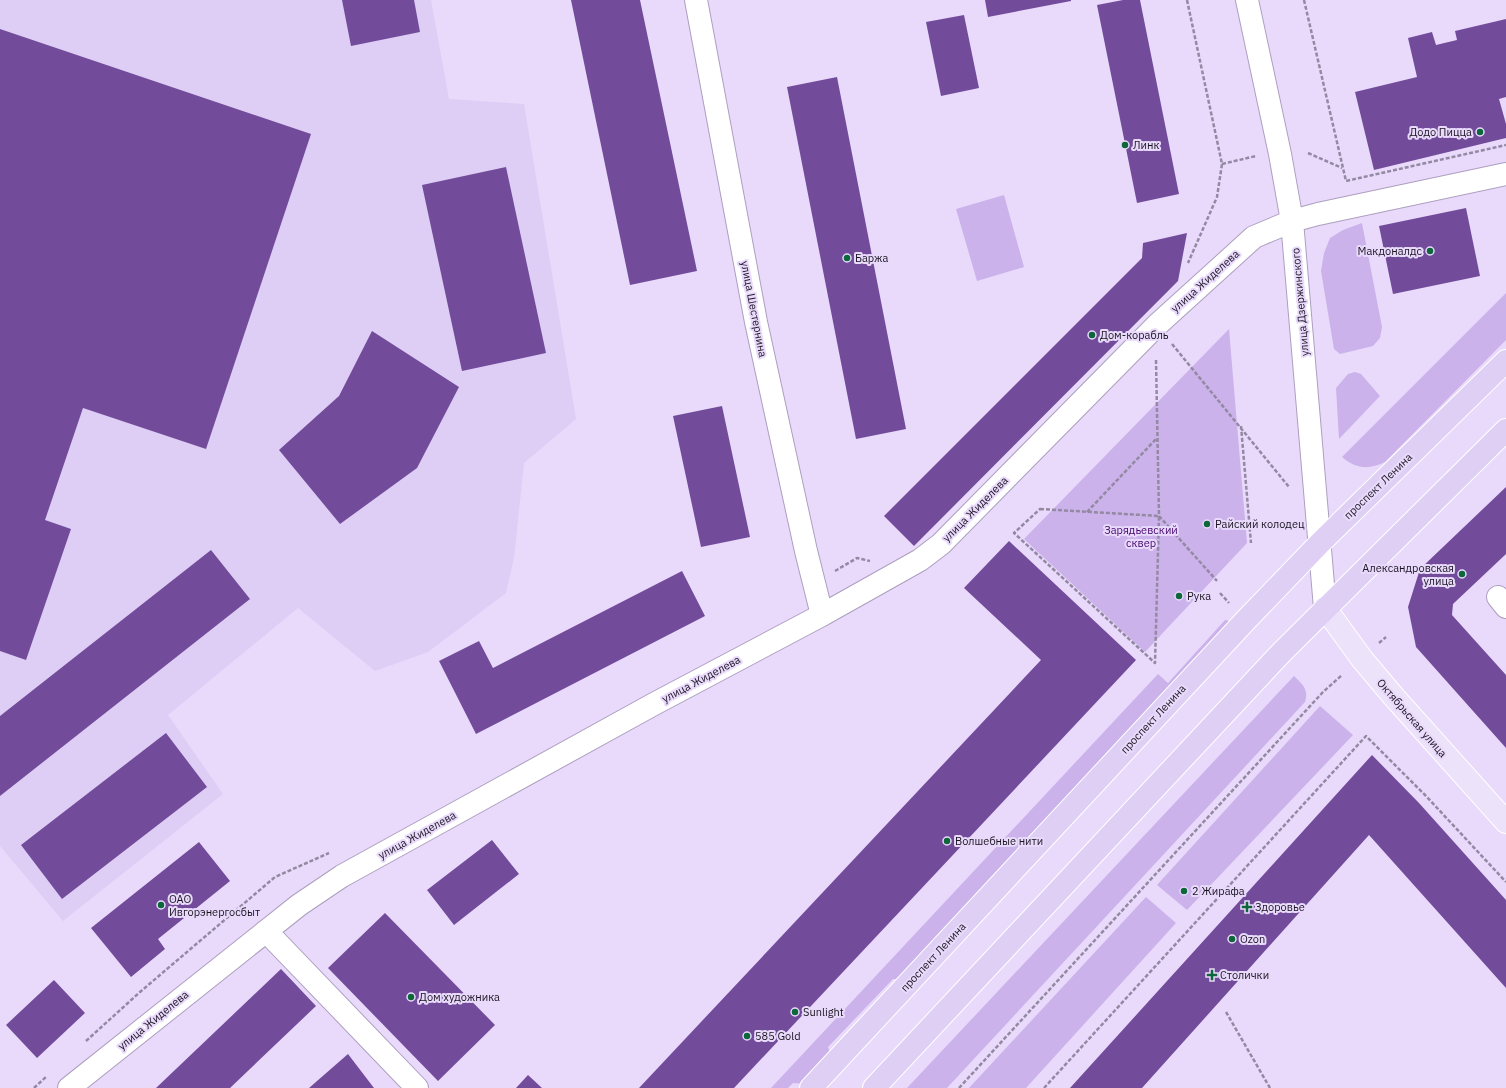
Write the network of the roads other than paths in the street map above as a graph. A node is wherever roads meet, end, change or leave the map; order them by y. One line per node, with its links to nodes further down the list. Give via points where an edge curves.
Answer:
1 (696, 0): 9 (street, улица Шестернина, via 756,322)
2 (1247, 0): 4 (street, улица Дзержинского)
3 (1506, 174): 4 (street, улица Жиделева)
4 (1292, 220): 7 (street, улица Дзержинского); 9 (street, улица Жиделева, via 1254,237 1157,326 941,544 920,560)
5 (1506, 361): 7 (highway, проспект Ленина)
6 (1506, 430): 8 (highway)
7 (1320, 543): 8 (street, улица Дзержинского); 14 (highway, проспект Ленина)
8 (1325, 608): 10 (main road, Октябрьская улица, via 1362,659 1394,697); 15 (highway)
9 (822, 615): 11 (street, улица Жиделева, via 342,876)
10 (1506, 822)
11 (266, 931): 12 (street, улица Жиделева); 13 (street)
12 (69, 1088)
13 (417, 1088)
14 (811, 1088)
15 (874, 1088)

